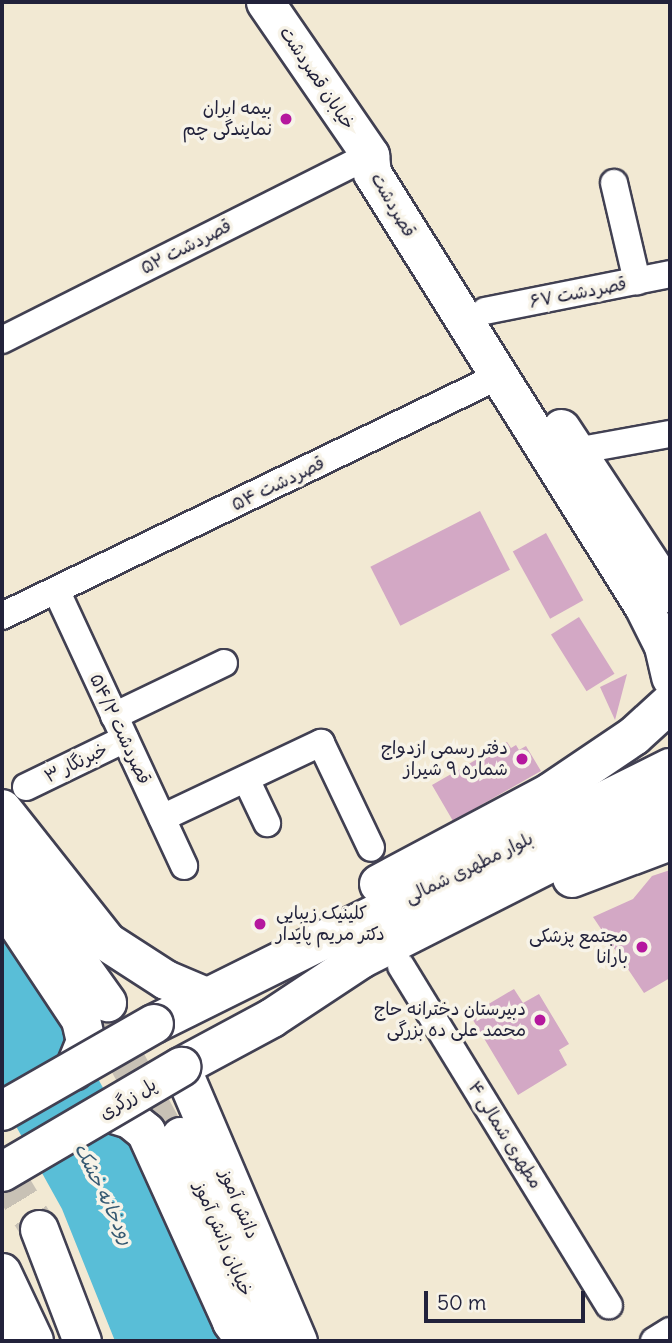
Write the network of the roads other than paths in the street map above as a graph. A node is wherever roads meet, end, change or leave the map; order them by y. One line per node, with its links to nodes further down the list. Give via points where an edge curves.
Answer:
1 (265, 2): 2 (main road, خیابان قصردشت)
2 (370, 155): 6 (main road, قصردشت, via 388,163); 7 (street, ۵۲ قصردشت); 8 (main road, قصردشت, via 372,173)
3 (614, 183): 5 (street)
4 (670, 274): 5 (street, ۶۷ قصردشت)
5 (637, 281): 6 (street, ۶۷ قصردشت)
6 (485, 312): 10 (main road, قصردشت)
7 (2, 340)
8 (499, 376): 11 (street, ۵۴ قصردشت); 15 (main road, قصردشت, via 643,606 663,646)
9 (670, 433): 10 (street)
10 (576, 452): 12 (main road, قصردشت)
11 (57, 592): 13 (street, ۵۴ قصردشت); 17 (street, ۵۴/۲ قصردشت)
12 (670, 593)
13 (2, 616)
14 (224, 663): 17 (street, ۳ خبرنگار)
15 (670, 677)
16 (670, 703): 31 (main road, via 634,736 551,792 329,911)
17 (120, 727): 20 (street, ۳ خبرنگار); 22 (street, ۵۴/۲ قصردشت)
18 (670, 768): 31 (main road, بلوار مطهرى شمالى)
19 (246, 779): 22 (street); 23 (street); 25 (street, via 321,743)
20 (14, 798): 32 (main road, via 107,942 166,980)
21 (670, 802): 34 (main road, بلوار مطهرى شمالى, via 362,959)
22 (162, 818): 27 (street, ۵۴/۲ قصردشت)
23 (267, 824)
24 (670, 841): 30 (main road, via 588,870)
25 (371, 848)
26 (2, 855): 33 (main road)
27 (184, 866)
28 (2, 874): 33 (main road)
29 (2, 901): 33 (main road)
30 (401, 966): 34 (main road); 43 (street, ۴ مطهری شمالی)
31 (245, 977): 32 (main road, بلوار مطهرى شمالى)
32 (206, 997): 36 (main road, بلوار مطهرى شمالى, bridge)
33 (91, 1003): 36 (main road, via 81,1020 86,1041)
34 (272, 1018): 35 (main road, بلوار مطهرى شمالى)
35 (181, 1067): 38 (main road, پل زرگری, bridge); 50 (main road, دانش آموز)
36 (74, 1071): 37 (main road, bridge)
37 (2, 1111)
38 (107, 1112): 39 (main road, via 130,1119); 40 (main road, پل زرگری, bridge)
39 (170, 1146): 47 (main road, via 232,1322); 48 (main road, خیابان دانش آموز); 49 (main road, خیابان دانش آموز)
40 (2, 1172)
41 (39, 1228): 46 (main road)
42 (2, 1273): 45 (main road)
43 (609, 1305)
44 (670, 1331): 51 (street)
45 (34, 1341)
46 (82, 1341)
47 (246, 1341)
48 (252, 1341)
49 (266, 1341)
50 (298, 1341)
51 (654, 1341)

